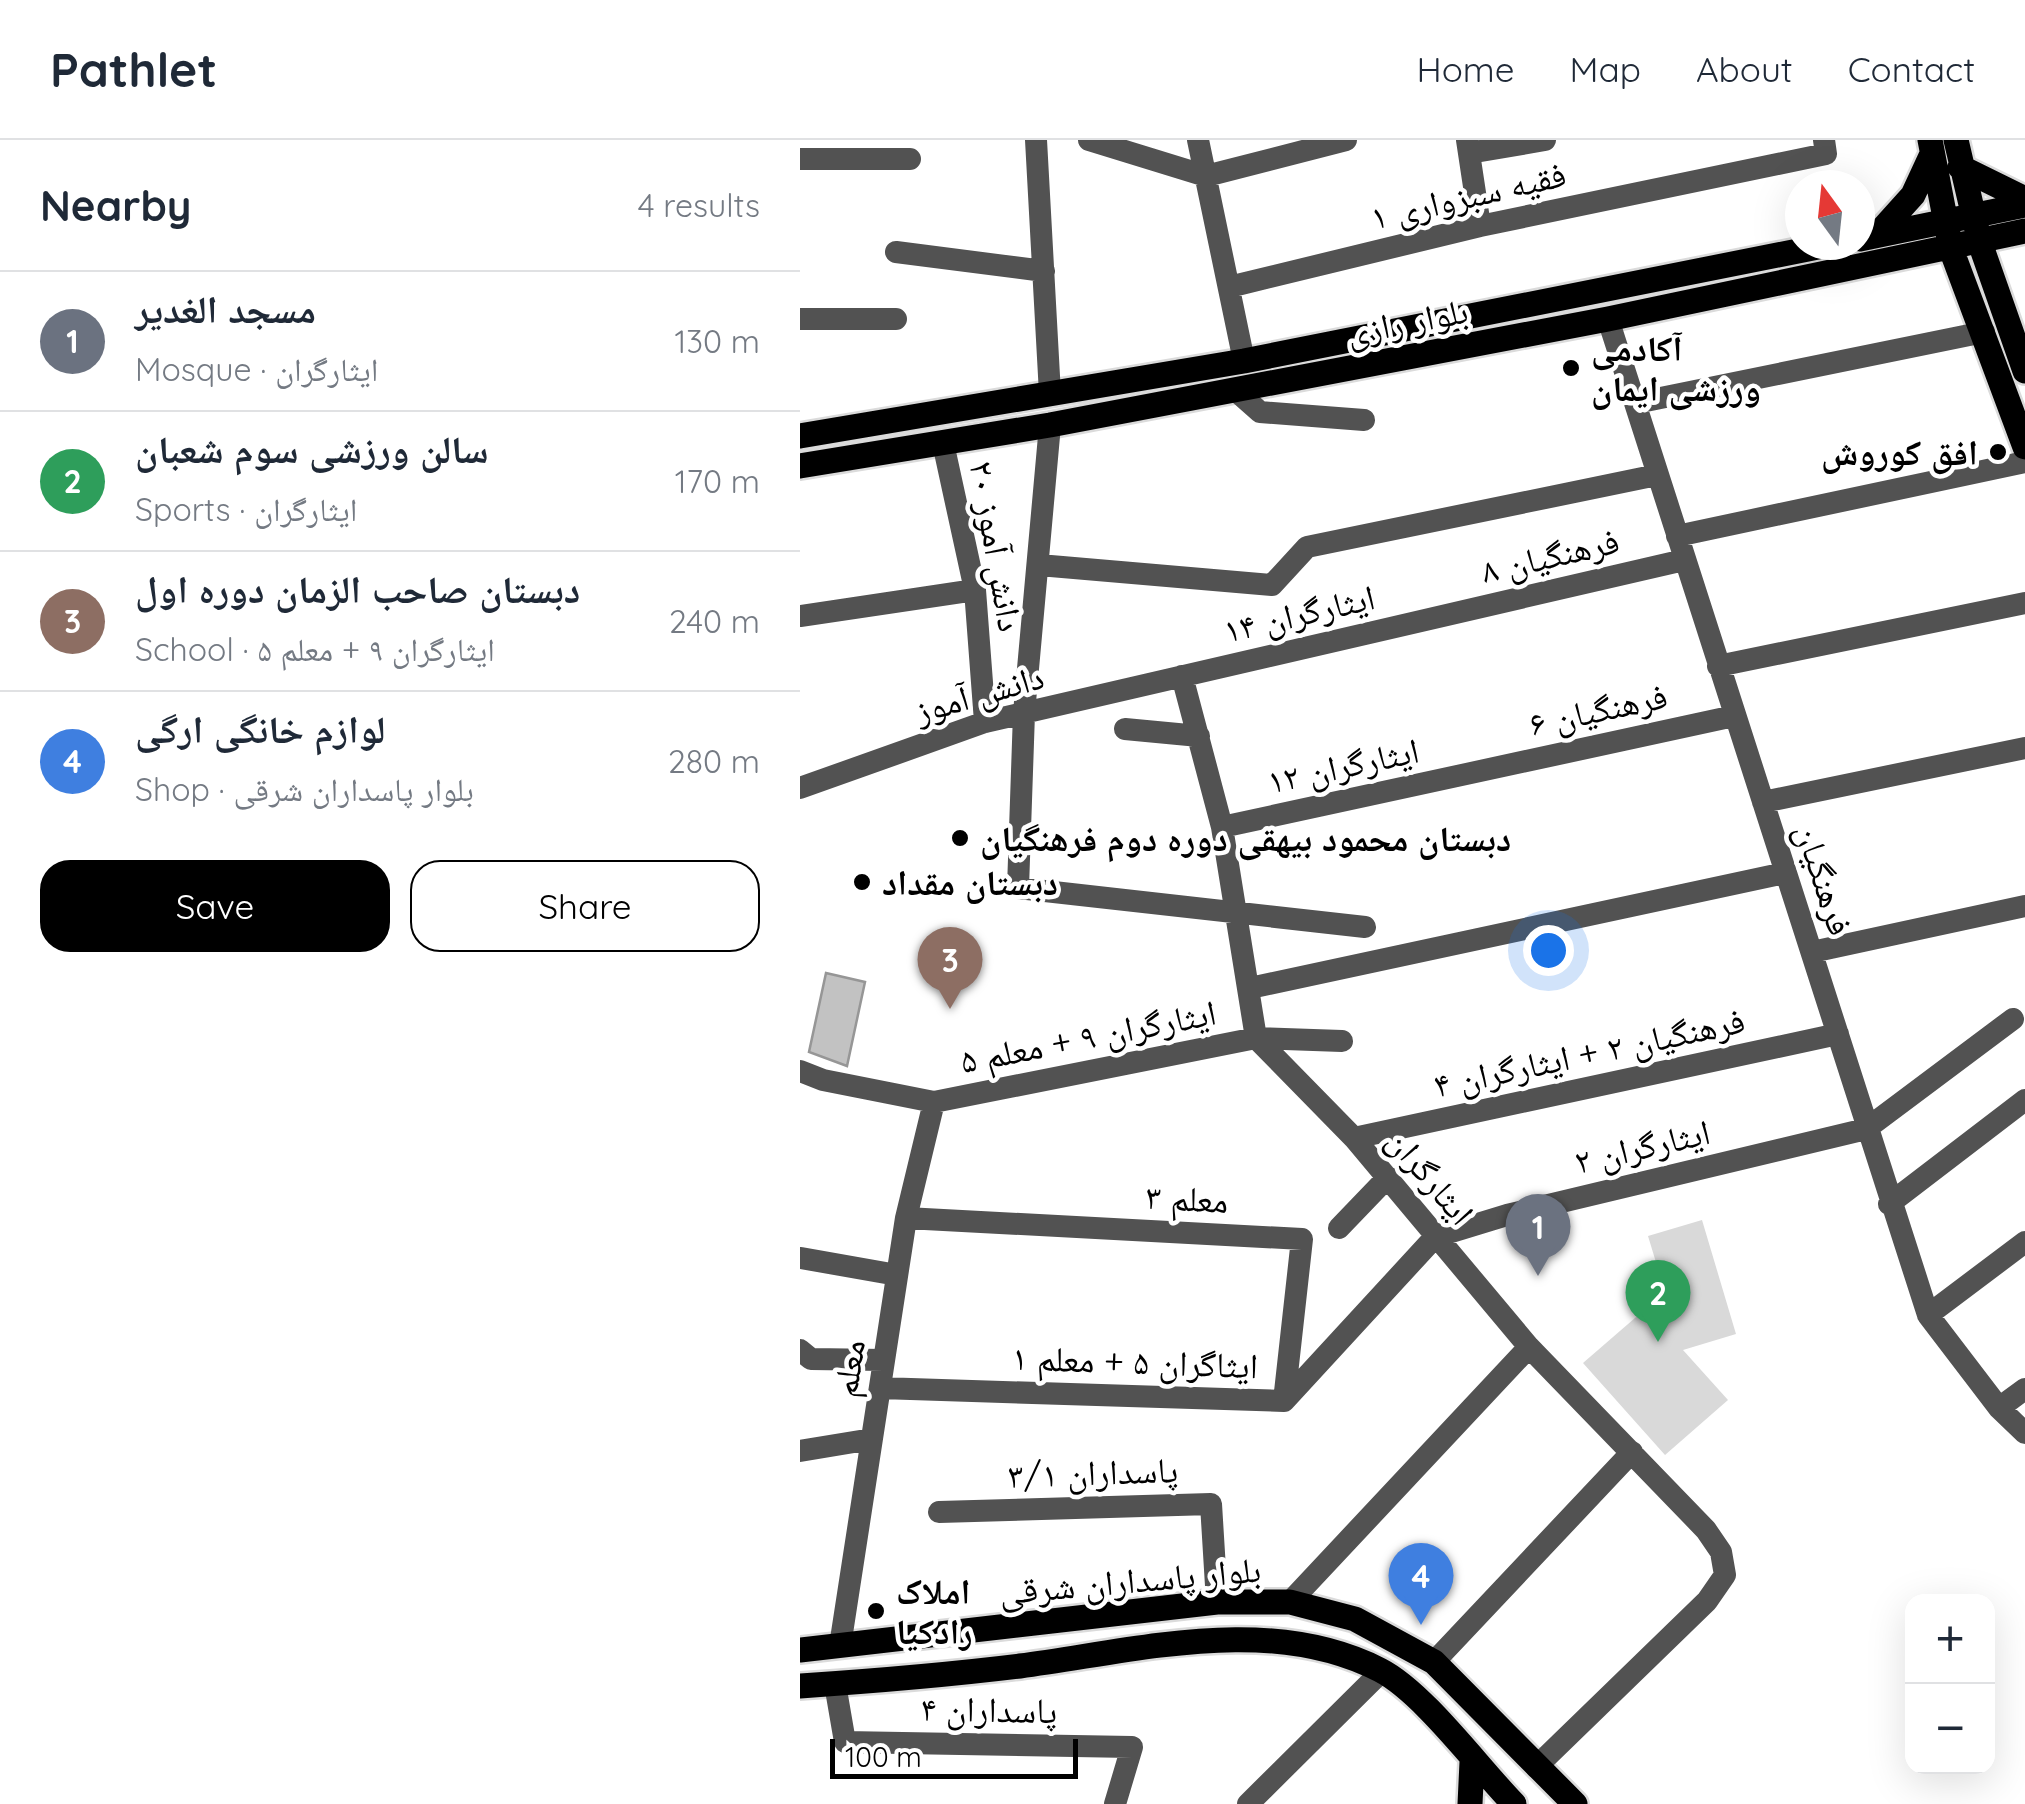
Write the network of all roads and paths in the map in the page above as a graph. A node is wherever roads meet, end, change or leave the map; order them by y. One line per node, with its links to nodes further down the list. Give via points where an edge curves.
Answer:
1 (1036, 140): 27 (street)
2 (1089, 140): 13 (street)
3 (1198, 140): 13 (street)
4 (1346, 140): 13 (street)
5 (1545, 140): 8 (street)
6 (1824, 140): 17 (street, فقیه سبزواری ۱, via 1826,154)
7 (1956, 140): 12 (main road)
8 (1468, 146): 17 (street)
9 (1931, 147): 16 (main road); 18 (main road, via 1914,195)
10 (800, 159): 11 (street)
11 (910, 159)
12 (1960, 167): 14 (main road); 15 (main road)
13 (1206, 176): 29 (street)
14 (2025, 202): 15 (main road)
15 (1973, 215): 16 (main road); 21 (main road)
16 (1944, 222): 20 (main road); 22 (main road)
17 (1480, 226): 29 (street, فقیه سبزواری ۱)
18 (1875, 231)
19 (2024, 231): 21 (main road, بلوار رازی); 28 (main road, via 1999,268)
20 (1875, 236)
21 (1980, 243): 22 (main road, بلوار رازی); 28 (main road)
22 (1951, 249): 26 (main road, بلوار رازی); 33 (main road)
23 (896, 252): 27 (street)
24 (1785, 253): 34 (main road, بلوار رازی)
25 (1872, 260): 26 (main road)
26 (1872, 263): 31 (main road, بلوار رازی)
27 (1044, 270): 37 (street)
28 (1996, 286): 35 (main road)
29 (1229, 287): 34 (street)
30 (800, 319): 32 (street)
31 (1608, 319): 36 (main road, بلوار رازی); 38 (street, فرهنگیان)
32 (896, 320)
33 (1984, 332): 38 (street); 41 (main road)
34 (1244, 360): 37 (main road, بلوار رازی)
35 (2025, 371)
36 (1234, 390): 39 (street, via 1260,412); 40 (main road, بلوار رازی)
37 (1050, 394): 42 (main road, بلوار رازی)
38 (1636, 404): 46 (street, فرهنگیان)
39 (1364, 420)
40 (1050, 425): 43 (main road, بلوار رازی); 49 (street)
41 (2023, 434)
42 (802, 436): 45 (main road)
43 (943, 443): 45 (main road, بلوار رازی); 50 (street, دانش آموز ۲۰)
44 (2025, 462): 47 (street)
45 (804, 465)
46 (1657, 475): 47 (street, فرهنگیان); 49 (street, via 1307,547 1272,584)
47 (1677, 536): 48 (street, فرهنگیان)
48 (1684, 560): 53 (street, فرهنگیان ۸); 54 (street, فرهنگیان)
49 (1039, 565): 56 (street)
50 (975, 590): 52 (street); 58 (street, دانش آموز ۲۰)
51 (2025, 603): 54 (street)
52 (800, 616)
53 (1433, 618): 55 (street, ایثارگران ۱۴)
54 (1718, 666): 57 (street, فرهنگیان)
55 (1182, 676): 56 (street, دانش آموز); 60 (street)
56 (1024, 713): 58 (street, دانش آموز); 68 (street, via 1018,888)
57 (1734, 716): 62 (street, فرهنگیان ۶); 64 (street, فرهنگیان)
58 (985, 722): 63 (street, دانش آموز)
59 (1125, 728): 60 (street)
60 (1199, 736): 65 (street)
61 (2025, 748): 64 (street)
62 (1478, 772): 65 (street, ایثارگران ۱۲)
63 (800, 788)
64 (1763, 802): 66 (street, فرهنگیان)
65 (1222, 827): 68 (street)
66 (1785, 873): 70 (street, فرهنگیان); 71 (street)
67 (2025, 906): 70 (street)
68 (1234, 915): 69 (street); 71 (street)
69 (1365, 927)
70 (1812, 952): 73 (street, فرهنگیان)
71 (1250, 988): 74 (street)
72 (2013, 1019): 79 (street)
73 (1838, 1034): 79 (street, فرهنگیان); 80 (street, فرهنگیان ۲ + ایثارگران ۴)
74 (1256, 1038): 75 (street, ایثارگران ۹ + معلم ۵); 78 (street, ایثارگران ۹ + معلم ۵); 80 (street, ایثارگران)
75 (1342, 1041)
76 (800, 1070): 78 (street)
77 (2025, 1100): 82 (street)
78 (934, 1102): 83 (street, معلم)
79 (1866, 1129): 82 (street, فرهنگیان); 85 (street, ایثارگران ۲)
80 (1354, 1138): 81 (street, ایثارگران)
81 (1388, 1177): 84 (street); 85 (street, ایثارگران)
82 (1889, 1204): 89 (street, فرهنگیان)
83 (906, 1218): 88 (street, معلم); 95 (street, معلم ۳, via 1302,1239)
84 (1339, 1228)
85 (1436, 1237): 90 (street, ایثارگران); 95 (street, ایثاگران ۵ + معلم ۱)
86 (2025, 1242): 89 (street)
87 (801, 1258): 88 (street)
88 (898, 1275): 92 (street, معلم)
89 (1928, 1315): 96 (street, فرهنگیان)
90 (1529, 1346): 100 (street, ایثارگران); 103 (street)
91 (800, 1350): 92 (street, via 811,1359)
92 (884, 1360): 93 (street, معلم)
93 (880, 1388): 95 (street, ایثاگران ۵ + معلم ۱); 98 (street, معلم)
94 (2025, 1389): 96 (street)
95 (1284, 1401)
96 (1999, 1408): 97 (street, فرهنگیان)
97 (2025, 1433)
98 (872, 1439): 99 (street); 105 (street, معلم)
99 (800, 1451)
100 (1632, 1452): 107 (street); 113 (street, ایثارگران, via 1706,1530 1722,1552 1725,1575 1707,1601)
101 (939, 1512): 102 (street, پاسداران ۳/۱, via 1212,1504)
102 (1217, 1602): 103 (main road, بلوار پاسداران شرقی); 104 (main road, بلوار پاسداران شرقی)
103 (1290, 1602): 107 (main road, بلوار پاسداران شرقی, via 1355,1619)
104 (1016, 1625): 105 (main road, بلوار پاسداران شرقی); 108 (main road)
105 (840, 1646): 106 (main road, بلوار پاسداران شرقی)
106 (800, 1650)
107 (1434, 1662): 113 (main road, بلوار پاسداران شرقی)
108 (1016, 1666): 109 (main road, بلوار پاسداران شرقی, via 1220,1639 1276,1641); 110 (main road, بلوار پاسداران شرقی)
109 (1382, 1671): 112 (main road, بلوار پاسداران شرقی, via 1414,1696); 115 (street)
110 (835, 1684): 111 (main road, بلوار پاسداران شرقی); 114 (street, پاسداران ۴, via 844,1742 1132,1747)
111 (800, 1686)
112 (1472, 1762): 116 (main road); 117 (main road, بلوار پاسداران شرقی)
113 (1536, 1767): 118 (main road, بلوار پاسداران شرقی)
114 (1115, 1804)
115 (1248, 1804)
116 (1470, 1804)
117 (1514, 1804)
118 (1575, 1804)

